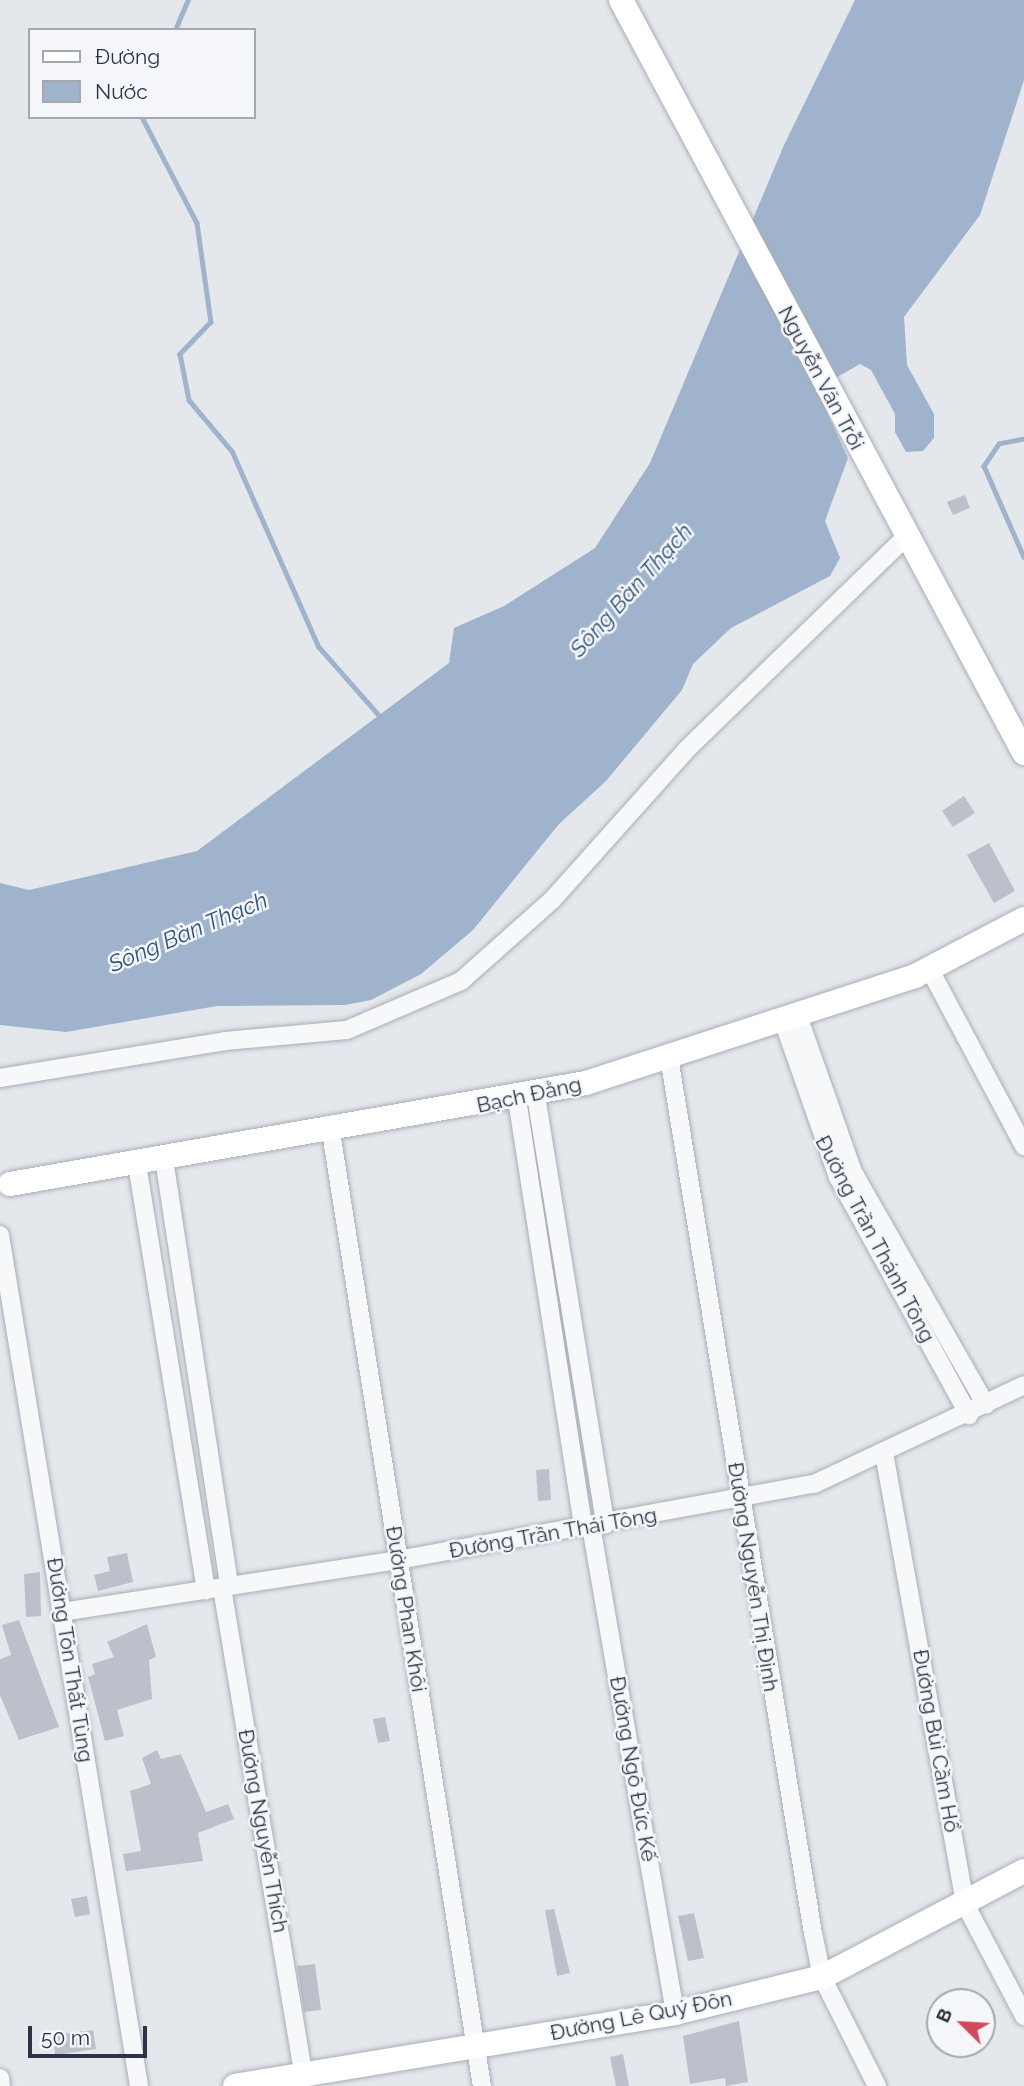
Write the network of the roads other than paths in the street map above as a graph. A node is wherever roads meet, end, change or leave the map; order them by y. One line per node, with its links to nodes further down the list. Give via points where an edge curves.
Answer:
1 (621, 0): 2 (street, Nguyễn Văn Trỗi)
2 (905, 538): 3 (street, Nguyễn Văn Trỗi); 8 (street, via 686,750 553,899 461,981 348,1030 225,1041)
3 (1024, 753)
4 (1024, 919): 5 (street, Bạch Đằng)
5 (930, 970): 6 (street, Bạch Đằng); 11 (street)
6 (789, 1015): 7 (street, Bạch Đằng); 17 (street, Đường Trần Thánh Tông, via 853,1172); 18 (street, Đường Trần Thánh Tông, via 838,1177)
7 (669, 1057): 9 (street, Bạch Đằng); 20 (street, Đường Nguyễn Thị Định)
8 (0, 1078)
9 (526, 1097): 10 (street, Bạch Đằng); 21 (street, Đường Ngô Đức Kế)
10 (331, 1132): 12 (street, Bạch Đằng); 22 (street, Đường Phan Khôi)
11 (1024, 1146)
12 (164, 1159): 13 (street, Bạch Đằng); 23 (street, Đường Nguyễn Thích)
13 (137, 1164): 14 (street, Bạch Đằng); 23 (street, Đường Nguyễn Thích)
14 (5, 1188)
15 (0, 1235): 24 (street, Đường Tôn Thất Tùng)
16 (1024, 1385): 17 (street, Đường Trần Thái Tông)
17 (986, 1405): 18 (street, Đường Trần Thái Tông)
18 (969, 1415): 19 (street, Đường Trần Thái Tông)
19 (884, 1453): 20 (street, Đường Trần Thái Tông, via 814,1484); 26 (street, Đường Bùi Cầm Hổ)
20 (740, 1499): 21 (street, Đường Trần Thái Tông); 27 (street, Đường Nguyễn Thị Định)
21 (593, 1525): 22 (street, Đường Trần Thái Tông); 28 (street, Đường Ngô Đức Kế)
22 (398, 1560): 23 (street, Đường Trần Thái Tông); 30 (street, Đường Phan Khôi)
23 (219, 1588): 24 (street, Đường Trần Thái Tông); 31 (street, Đường Nguyễn Thích)
24 (62, 1612): 34 (street, Đường Tôn Thất Tùng)
25 (1024, 1871): 26 (street, Đường Lê Quý Đôn)
26 (965, 1904): 27 (street, Đường Lê Quý Đôn); 29 (street, Đường Bùi Cầm Hổ)
27 (822, 1977): 28 (street, Đường Lê Quý Đôn); 37 (street, Đường Nguyễn Thị Định)
28 (675, 2013): 30 (street, Đường Lê Quý Đôn)
29 (1024, 2016)
30 (475, 2046): 31 (street, Đường Lê Quý Đôn); 36 (street, Đường Phan Khôi)
31 (303, 2074): 35 (street, Đường Lê Quý Đôn)
32 (0, 2078): 33 (street)
33 (1, 2086)
34 (139, 2086)
35 (235, 2086)
36 (482, 2086)
37 (877, 2086)

